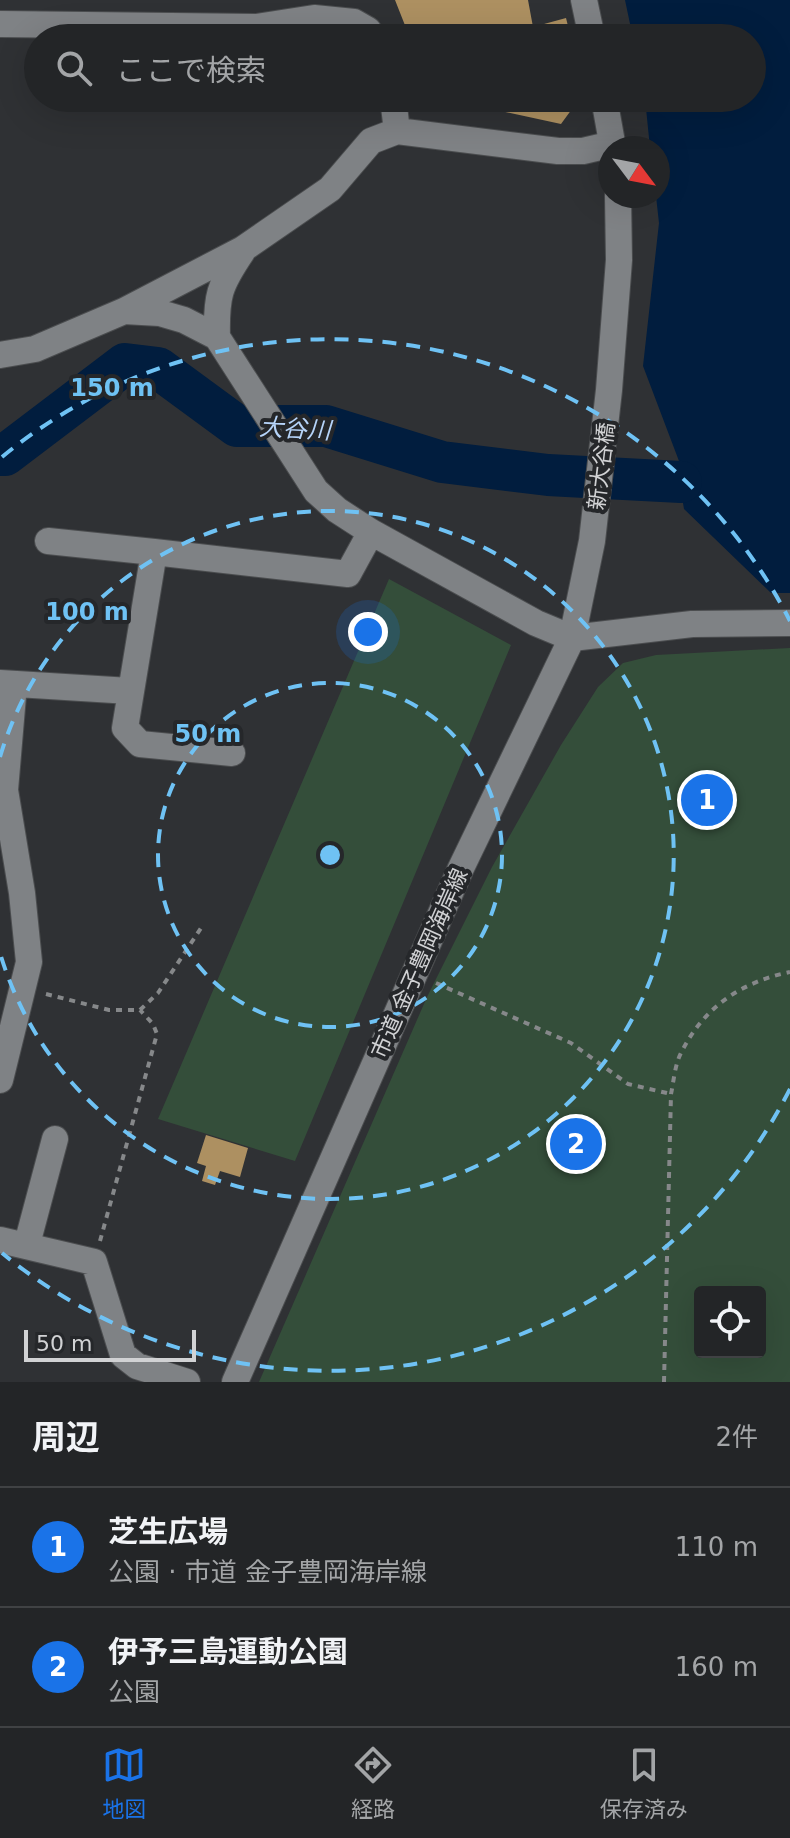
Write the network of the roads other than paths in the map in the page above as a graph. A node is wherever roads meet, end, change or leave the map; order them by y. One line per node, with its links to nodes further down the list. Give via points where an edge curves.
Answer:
1 (584, 0): 6 (street)
2 (2, 16): 3 (street)
3 (187, 24)
4 (275, 24): 5 (street, via 314,18)
5 (358, 24)
6 (589, 24)
7 (395, 112): 9 (street)
8 (607, 112): 10 (street)
9 (397, 131): 11 (street, via 558,151); 13 (street, via 371,141 330,189)
10 (611, 136)
11 (598, 148)
12 (618, 208): 19 (street, 新大谷橋, via 609,390)
13 (243, 249): 14 (street); 15 (street, via 216,301)
14 (124, 311): 15 (street, via 172,316); 16 (street, via 35,349)
15 (217, 337): 17 (street, via 316,491)
16 (0, 355)
17 (371, 532): 20 (street, via 348,574); 22 (street)
18 (48, 541): 20 (street)
19 (592, 541): 22 (street, 市道 金子豊岡海岸線)
20 (154, 552): 24 (street)
21 (790, 623): 22 (street, via 692,624)
22 (572, 638): 31 (street, 市道 金子豊岡海岸線, via 461,868)
23 (7, 683): 24 (street); 26 (street, via 5,790 29,962)
24 (130, 691): 25 (street, via 125,728 140,744)
25 (232, 753)
26 (0, 1080)
27 (55, 1139): 29 (street)
28 (0, 1240): 29 (street)
29 (27, 1244): 30 (street, via 94,1262 123,1355 137,1366)
30 (187, 1382)
31 (235, 1382)

